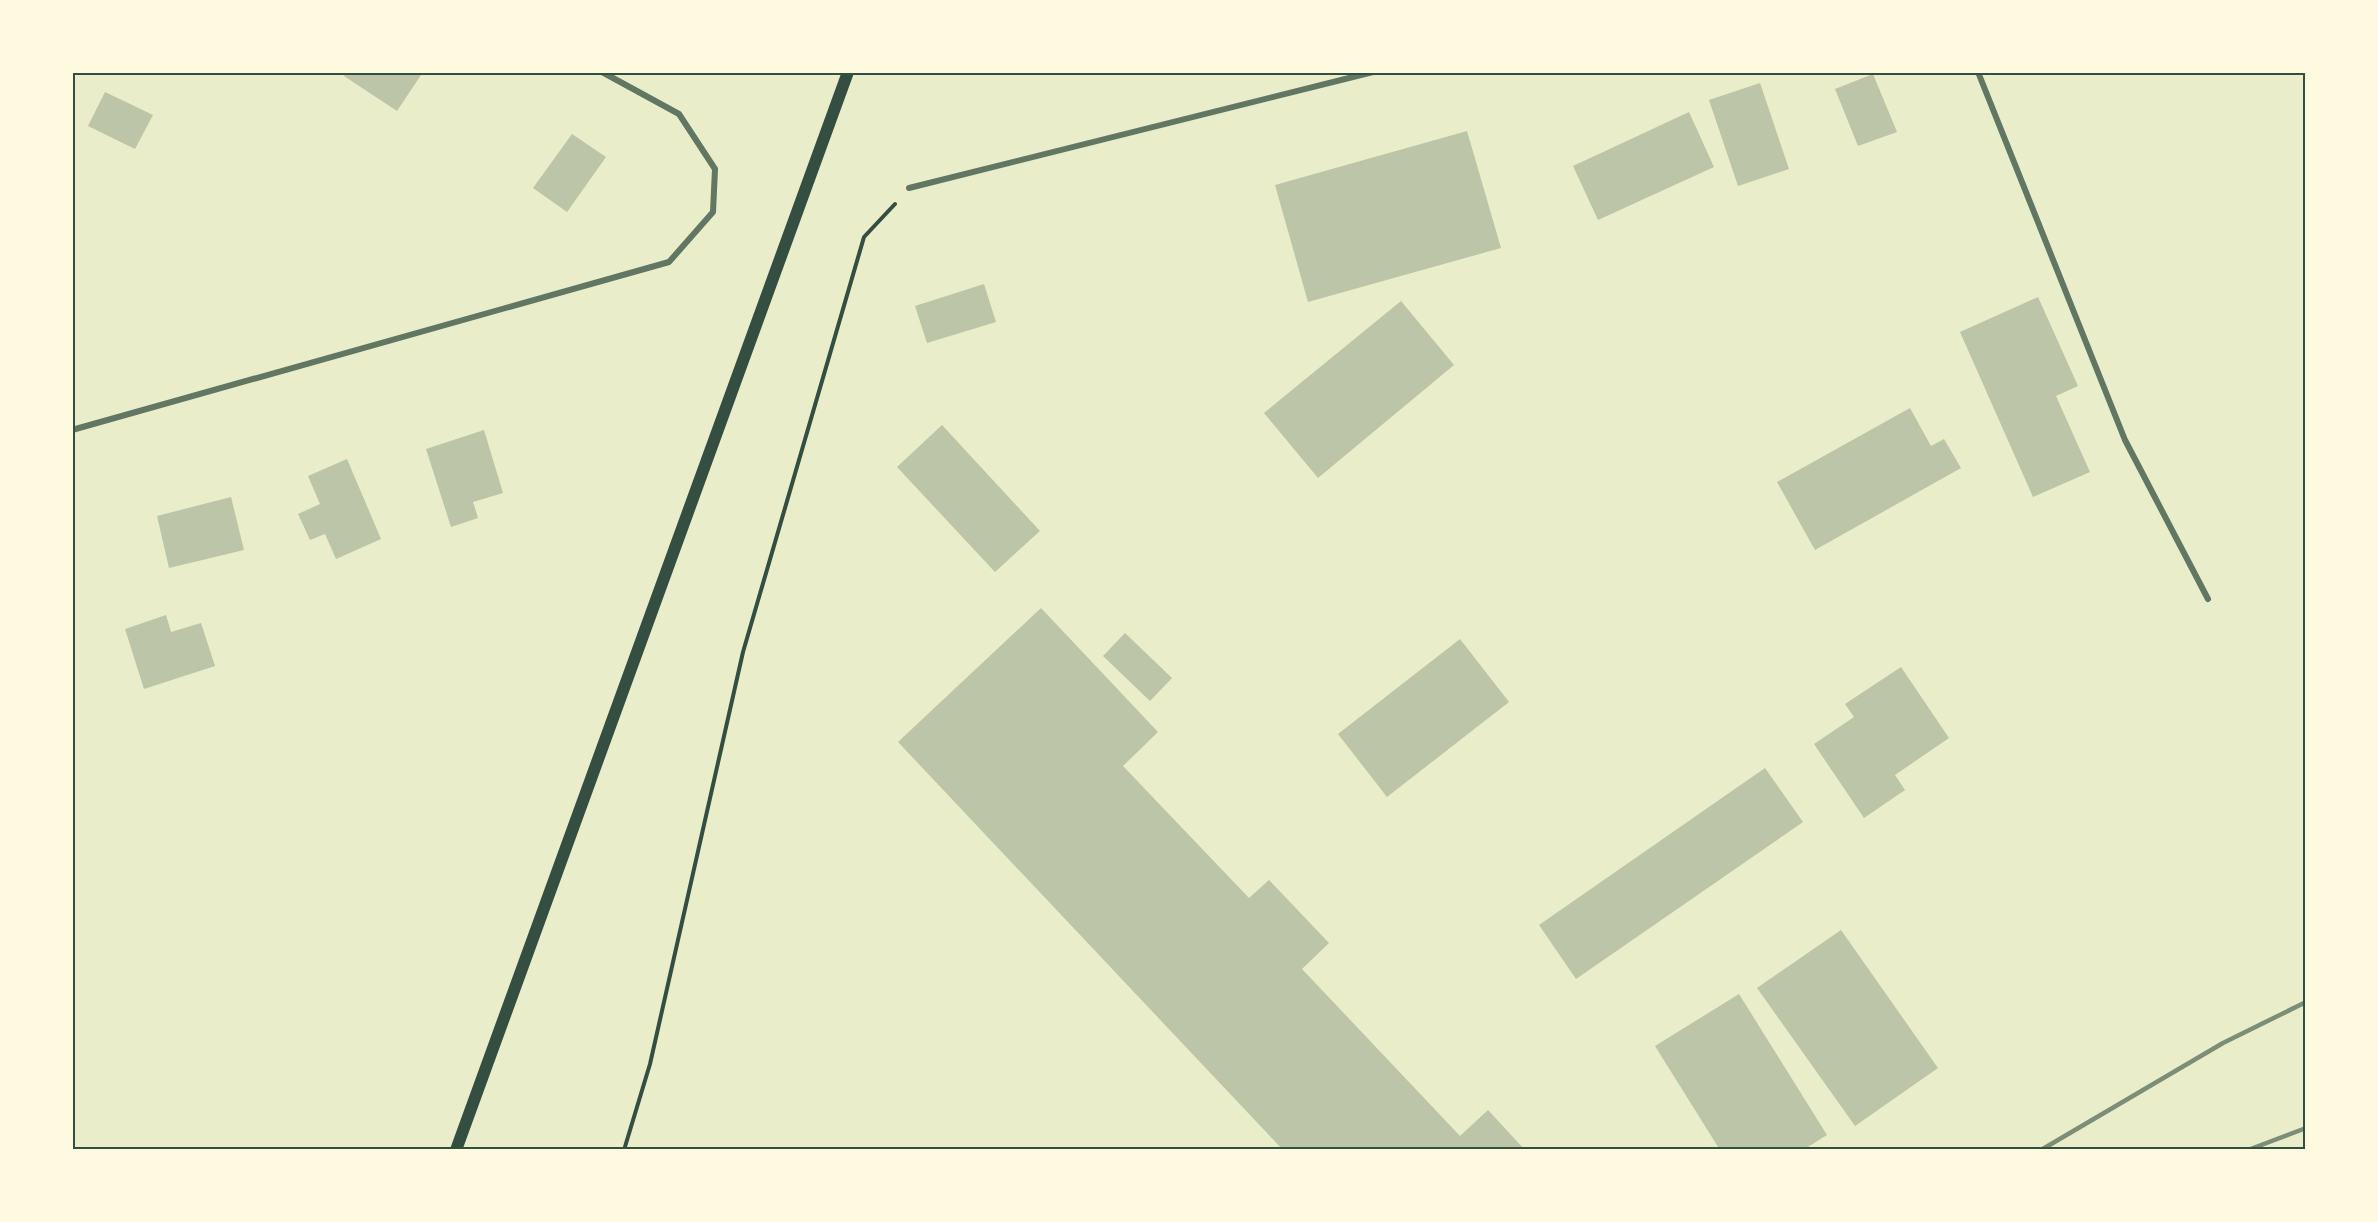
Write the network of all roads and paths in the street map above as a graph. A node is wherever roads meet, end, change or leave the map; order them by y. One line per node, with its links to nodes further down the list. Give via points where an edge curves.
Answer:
1 (602, 72): 6 (street, via 680,114 715,169 713,213 669,262)
2 (848, 72): 8 (main road)
3 (1373, 72): 5 (street)
4 (1978, 72): 7 (street, via 2125,440)
5 (909, 188): 9 (path, via 864,237 743,652 650,1064)
6 (72, 430)
7 (2208, 599)
8 (456, 1150)
9 (624, 1150)

